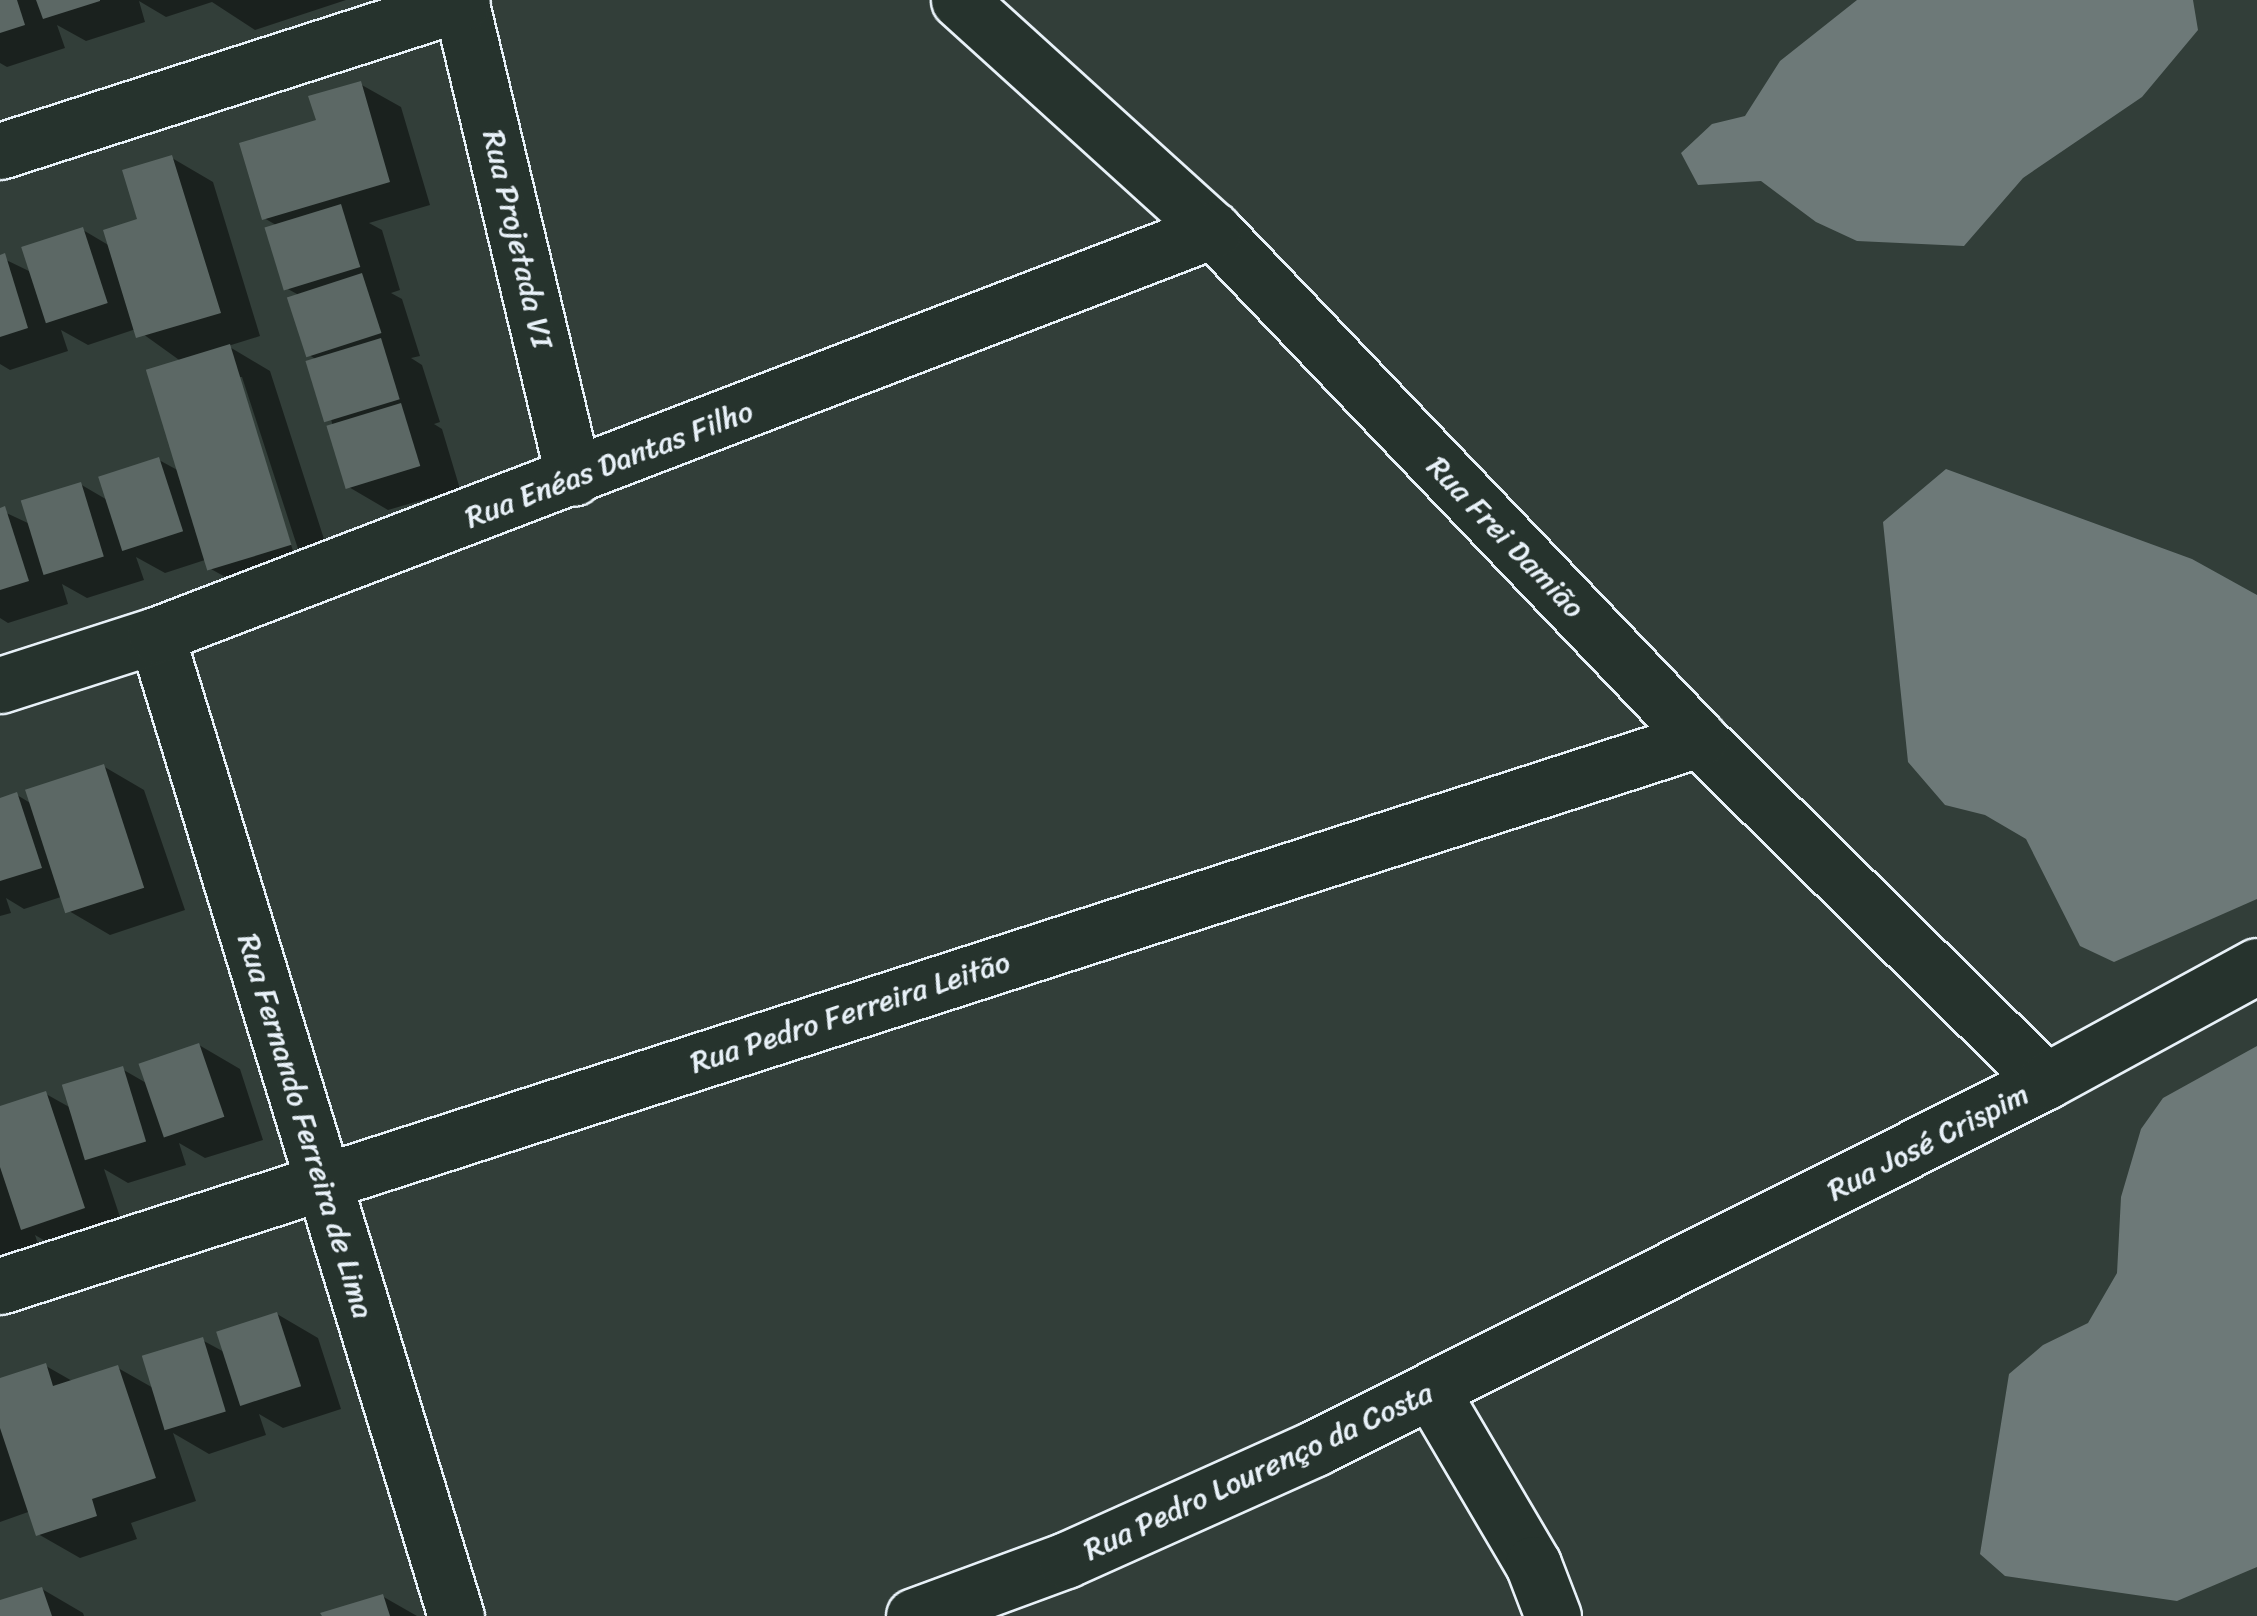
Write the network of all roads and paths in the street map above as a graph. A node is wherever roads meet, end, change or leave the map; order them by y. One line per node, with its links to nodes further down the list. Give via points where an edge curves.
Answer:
1 (959, 0): 4 (street, Rua Frei Damião)
2 (461, 1): 3 (street); 5 (street, Rua Projetada VI)
3 (0, 150)
4 (1213, 230): 5 (street, Rua Enéas Dantas Filho); 8 (street, Rua Frei Damião)
5 (574, 478): 6 (street, Rua Enéas Dantas Filho)
6 (156, 635): 7 (street, Rua Enéas Dantas Filho); 11 (street, Rua Fernando Ferreira de Lima)
7 (0, 685)
8 (1700, 739): 10 (street, Rua Frei Damião); 11 (street, Rua Pedro Ferreira Leitão)
9 (2257, 966): 10 (street, Rua José Crispim)
10 (2046, 1082): 13 (street, Rua José Crispim)
11 (323, 1180): 12 (street, Rua Pedro Ferreira Leitão); 15 (street, Rua Fernando Ferreira de Lima)
12 (0, 1286)
13 (1596, 1311): 14 (street, Rua Pedro Lourenço da Costa)
14 (1431, 1391): 16 (street, Rua Pedro Lourenço da Costa, via 1066,1560); 17 (street, via 1533,1564)
15 (456, 1616)
16 (914, 1616)
17 (1552, 1616)

